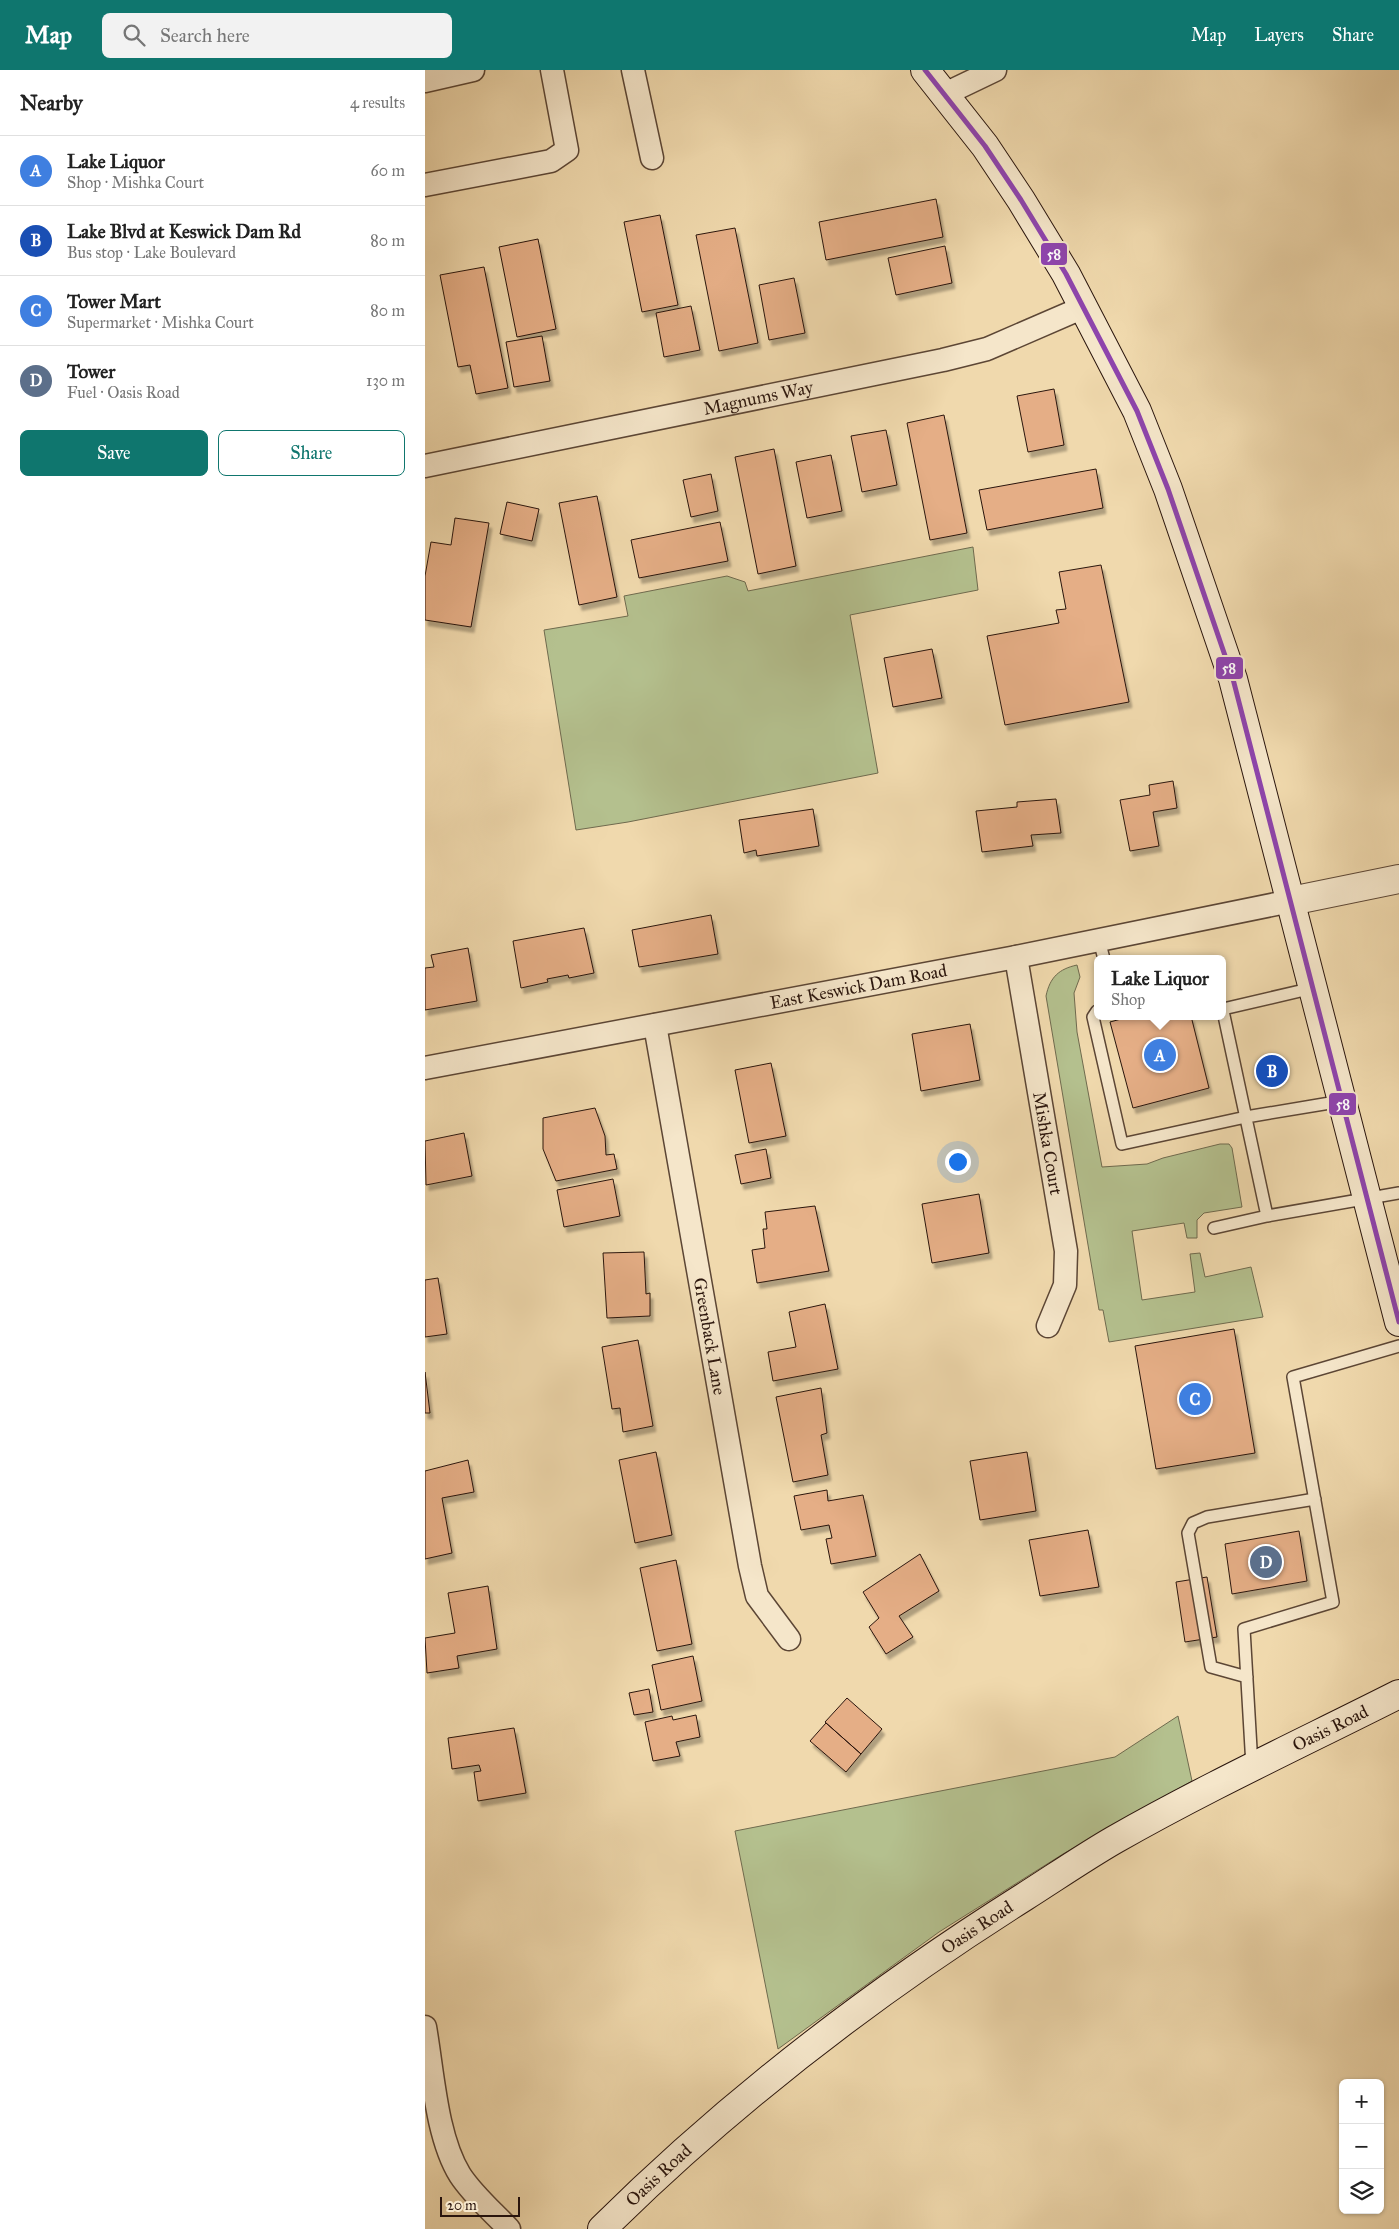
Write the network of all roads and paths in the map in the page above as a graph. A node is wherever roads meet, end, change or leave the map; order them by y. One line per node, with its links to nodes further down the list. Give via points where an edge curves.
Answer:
1 (473, 70): 6 (street)
2 (552, 70): 9 (street, via 567,150 551,161)
3 (633, 70): 8 (street)
4 (925, 70): 7 (main road)
5 (995, 70): 7 (street)
6 (425, 81)
7 (945, 94): 10 (main road, via 1021,200)
8 (652, 158)
9 (425, 185)
10 (1084, 307): 11 (street, Magnums Way, via 1001,343 943,360); 13 (main road, via 1137,411 1168,489 1233,679)
11 (425, 466)
12 (1399, 879): 13 (main road)
13 (1291, 901): 14 (street, East Keswick Dam Road); 16 (main road)
14 (1102, 949): 15 (street, East Keswick Dam Road)
15 (1016, 957): 20 (street, East Keswick Dam Road); 29 (street, Mishka Court, via 1066,1251 1065,1285)
16 (1313, 988): 17 (lane); 22 (main road)
17 (1226, 1009)
18 (1094, 1016): 23 (lane, via 1122,1144)
19 (1225, 1020): 23 (lane)
20 (655, 1024): 21 (street, East Keswick Dam Road); 32 (street, Greenback Lane, via 750,1566 757,1596)
21 (425, 1068)
22 (1342, 1101): 23 (lane); 25 (main road)
23 (1246, 1117): 26 (lane)
24 (1399, 1193): 25 (lane)
25 (1367, 1199): 26 (lane); 28 (main road)
26 (1267, 1216): 27 (lane)
27 (1213, 1228)
28 (1399, 1322)
29 (1047, 1326)
30 (1399, 1346): 31 (lane, via 1293,1377)
31 (1315, 1499): 33 (lane, via 1333,1602 1245,1629); 33 (lane, via 1207,1517 1193,1523 1188,1533 1211,1667)
32 (789, 1639)
33 (1247, 1677): 35 (lane)
34 (1399, 1694): 35 (main road, Oasis Road)
35 (1252, 1768): 38 (main road, Oasis Road, via 1114,1840 922,1963 768,2079 647,2184)
36 (425, 2027): 37 (street, via 451,2157 467,2185)
37 (509, 2229)
38 (602, 2229)

